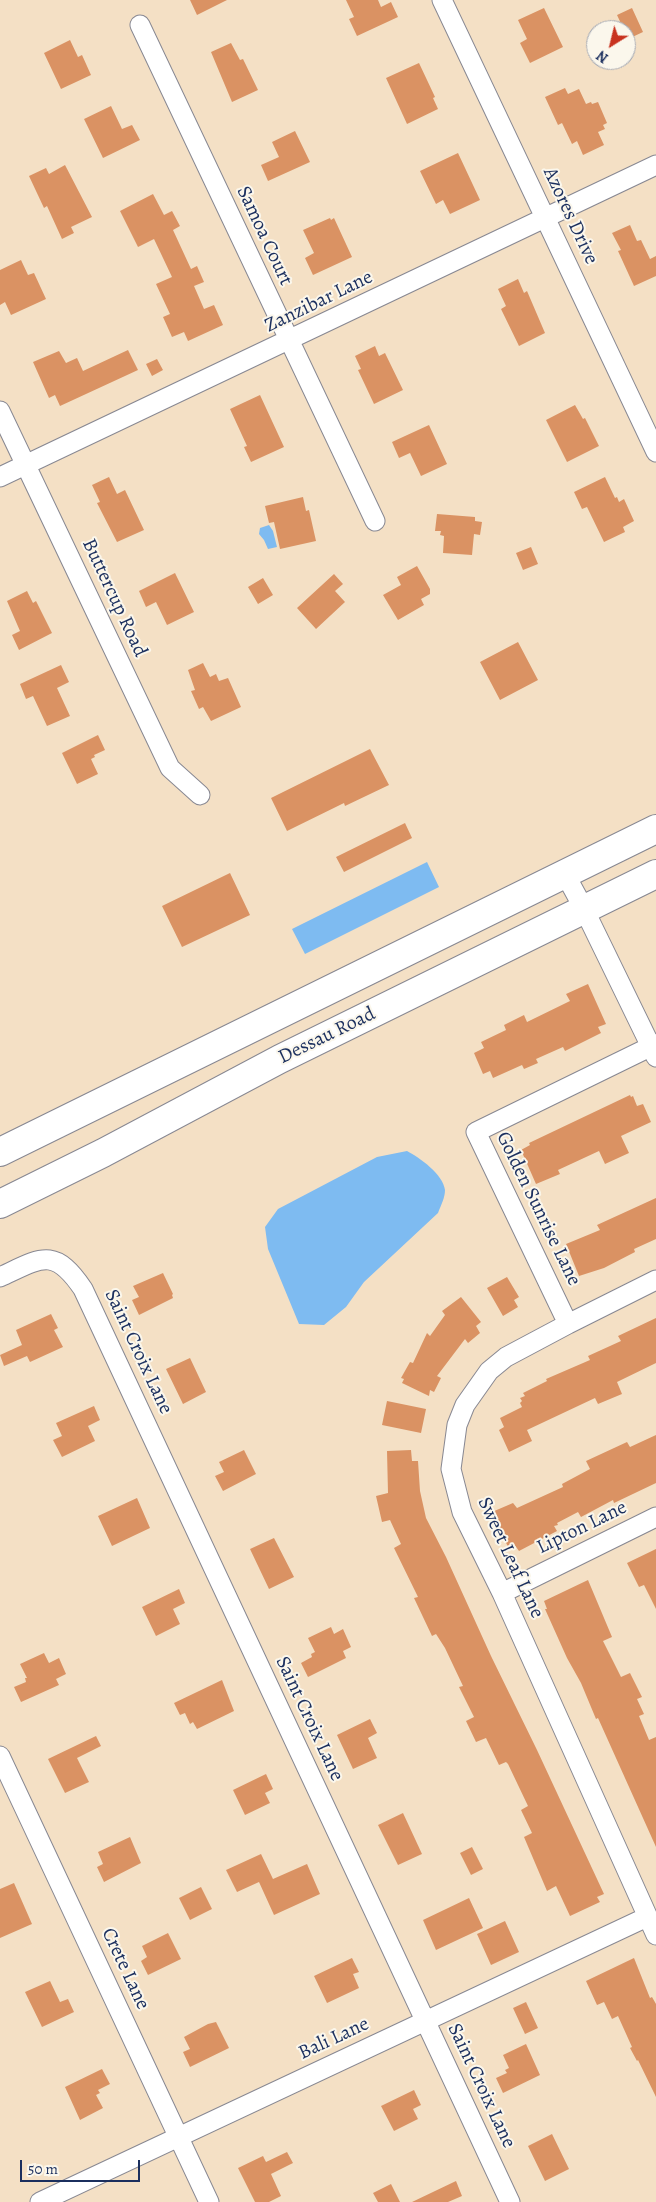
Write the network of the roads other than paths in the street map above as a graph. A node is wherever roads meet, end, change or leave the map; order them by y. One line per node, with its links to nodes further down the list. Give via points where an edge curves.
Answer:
1 (442, 0): 4 (street, Azores Drive)
2 (140, 25): 5 (street, Samoa Court)
3 (656, 165): 4 (street, Zanzibar Lane)
4 (546, 218): 5 (street, Zanzibar Lane); 7 (street, Azores Drive)
5 (289, 341): 8 (street, Zanzibar Lane); 10 (street, Samoa Court)
6 (0, 411): 8 (street, Buttercup Road)
7 (656, 452)
8 (26, 465): 9 (street, Zanzibar Lane); 11 (street, Buttercup Road, via 170,768)
9 (0, 477)
10 (375, 521)
11 (200, 795)
12 (656, 829): 13 (main road, Dessau Road)
13 (566, 874): 15 (street); 17 (main road, Dessau Road)
14 (656, 874): 15 (main road, Dessau Road)
15 (584, 909): 16 (street); 18 (main road, Dessau Road, via 280,1059)
16 (654, 1049): 21 (street, Golden Sunrise Lane, via 476,1132)
17 (0, 1152)
18 (0, 1204)
19 (0, 1277): 27 (street, Saint Croix Lane, via 33,1261 59,1261 71,1270 83,1289)
20 (656, 1280): 21 (street, Sweet Leaf Lane)
21 (568, 1324): 23 (street, Sweet Leaf Lane, via 506,1357 489,1371 456,1425 451,1469 462,1512)
22 (656, 1517): 23 (street, Lipton Lane)
23 (502, 1593): 25 (street, Sweet Leaf Lane)
24 (0, 1756): 28 (street, Crete Lane)
25 (647, 1917): 26 (street, Sweet Leaf Lane); 27 (street, Bali Lane)
26 (656, 1936)
27 (425, 2021): 28 (street, Bali Lane); 31 (street, Saint Croix Lane)
28 (179, 2137): 29 (street, Bali Lane); 30 (street, Crete Lane)
29 (40, 2202)
30 (209, 2202)
31 (510, 2202)

